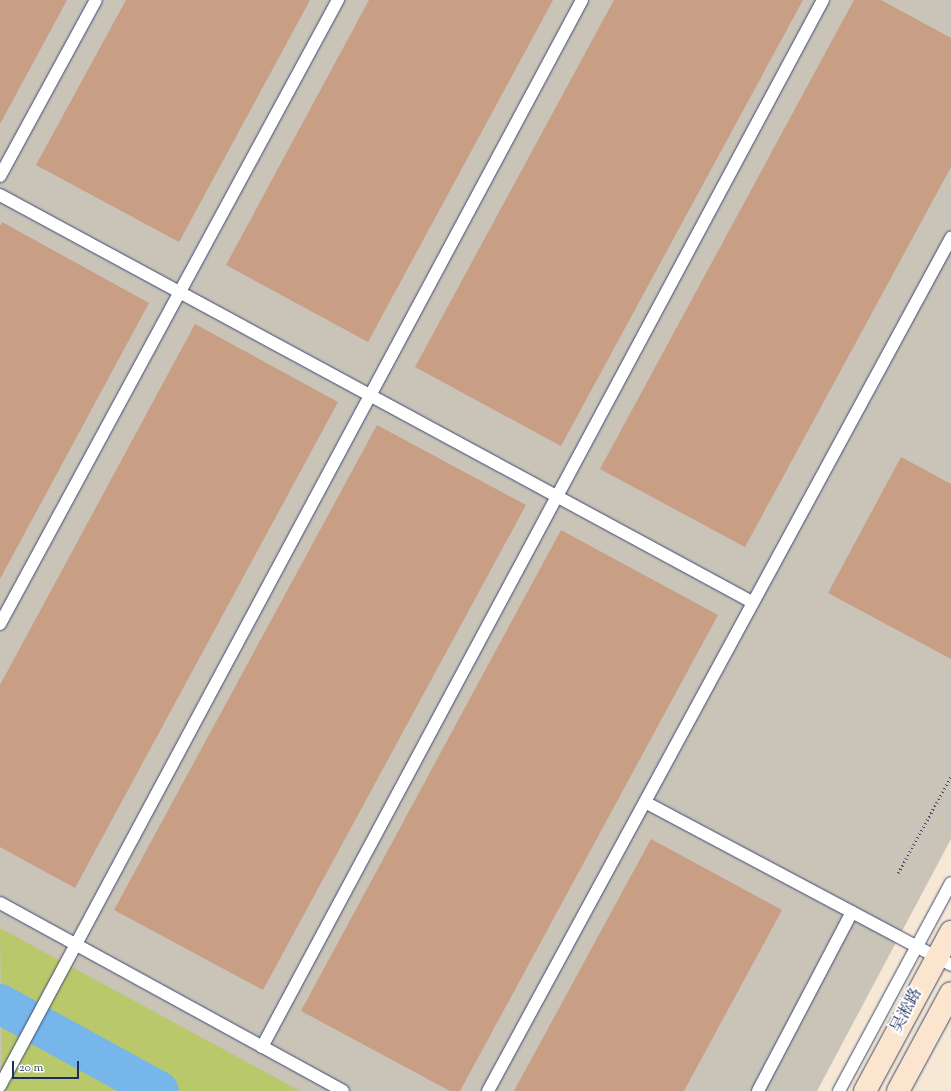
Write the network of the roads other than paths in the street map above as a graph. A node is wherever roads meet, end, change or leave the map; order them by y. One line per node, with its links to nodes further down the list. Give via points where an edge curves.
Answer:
1 (96, 0): 5 (lane)
2 (338, 0): 8 (lane)
3 (582, 0): 9 (lane)
4 (823, 0): 10 (lane)
5 (0, 176)
6 (0, 195): 8 (lane)
7 (951, 238): 11 (lane)
8 (180, 292): 9 (lane); 12 (lane)
9 (370, 396): 10 (lane); 18 (lane)
10 (557, 497): 11 (lane); 22 (lane)
11 (752, 602): 13 (lane)
12 (0, 624)
13 (645, 802): 16 (lane); 25 (lane)
14 (951, 883): 19 (lane)
15 (0, 902): 18 (lane)
16 (852, 912): 19 (lane); 26 (lane)
17 (951, 932): 20 (main road, 吴淞路)
18 (76, 944): 22 (lane); 23 (lane)
19 (917, 947): 20 (lane); 27 (lane)
20 (944, 961): 28 (main road, 吴淞路)
21 (951, 993): 29 (main road, 吴淞路)
22 (262, 1047): 24 (lane)
23 (0, 1086)
24 (342, 1091)
25 (488, 1091)
26 (758, 1091)
27 (840, 1091)
28 (865, 1091)
29 (898, 1091)

